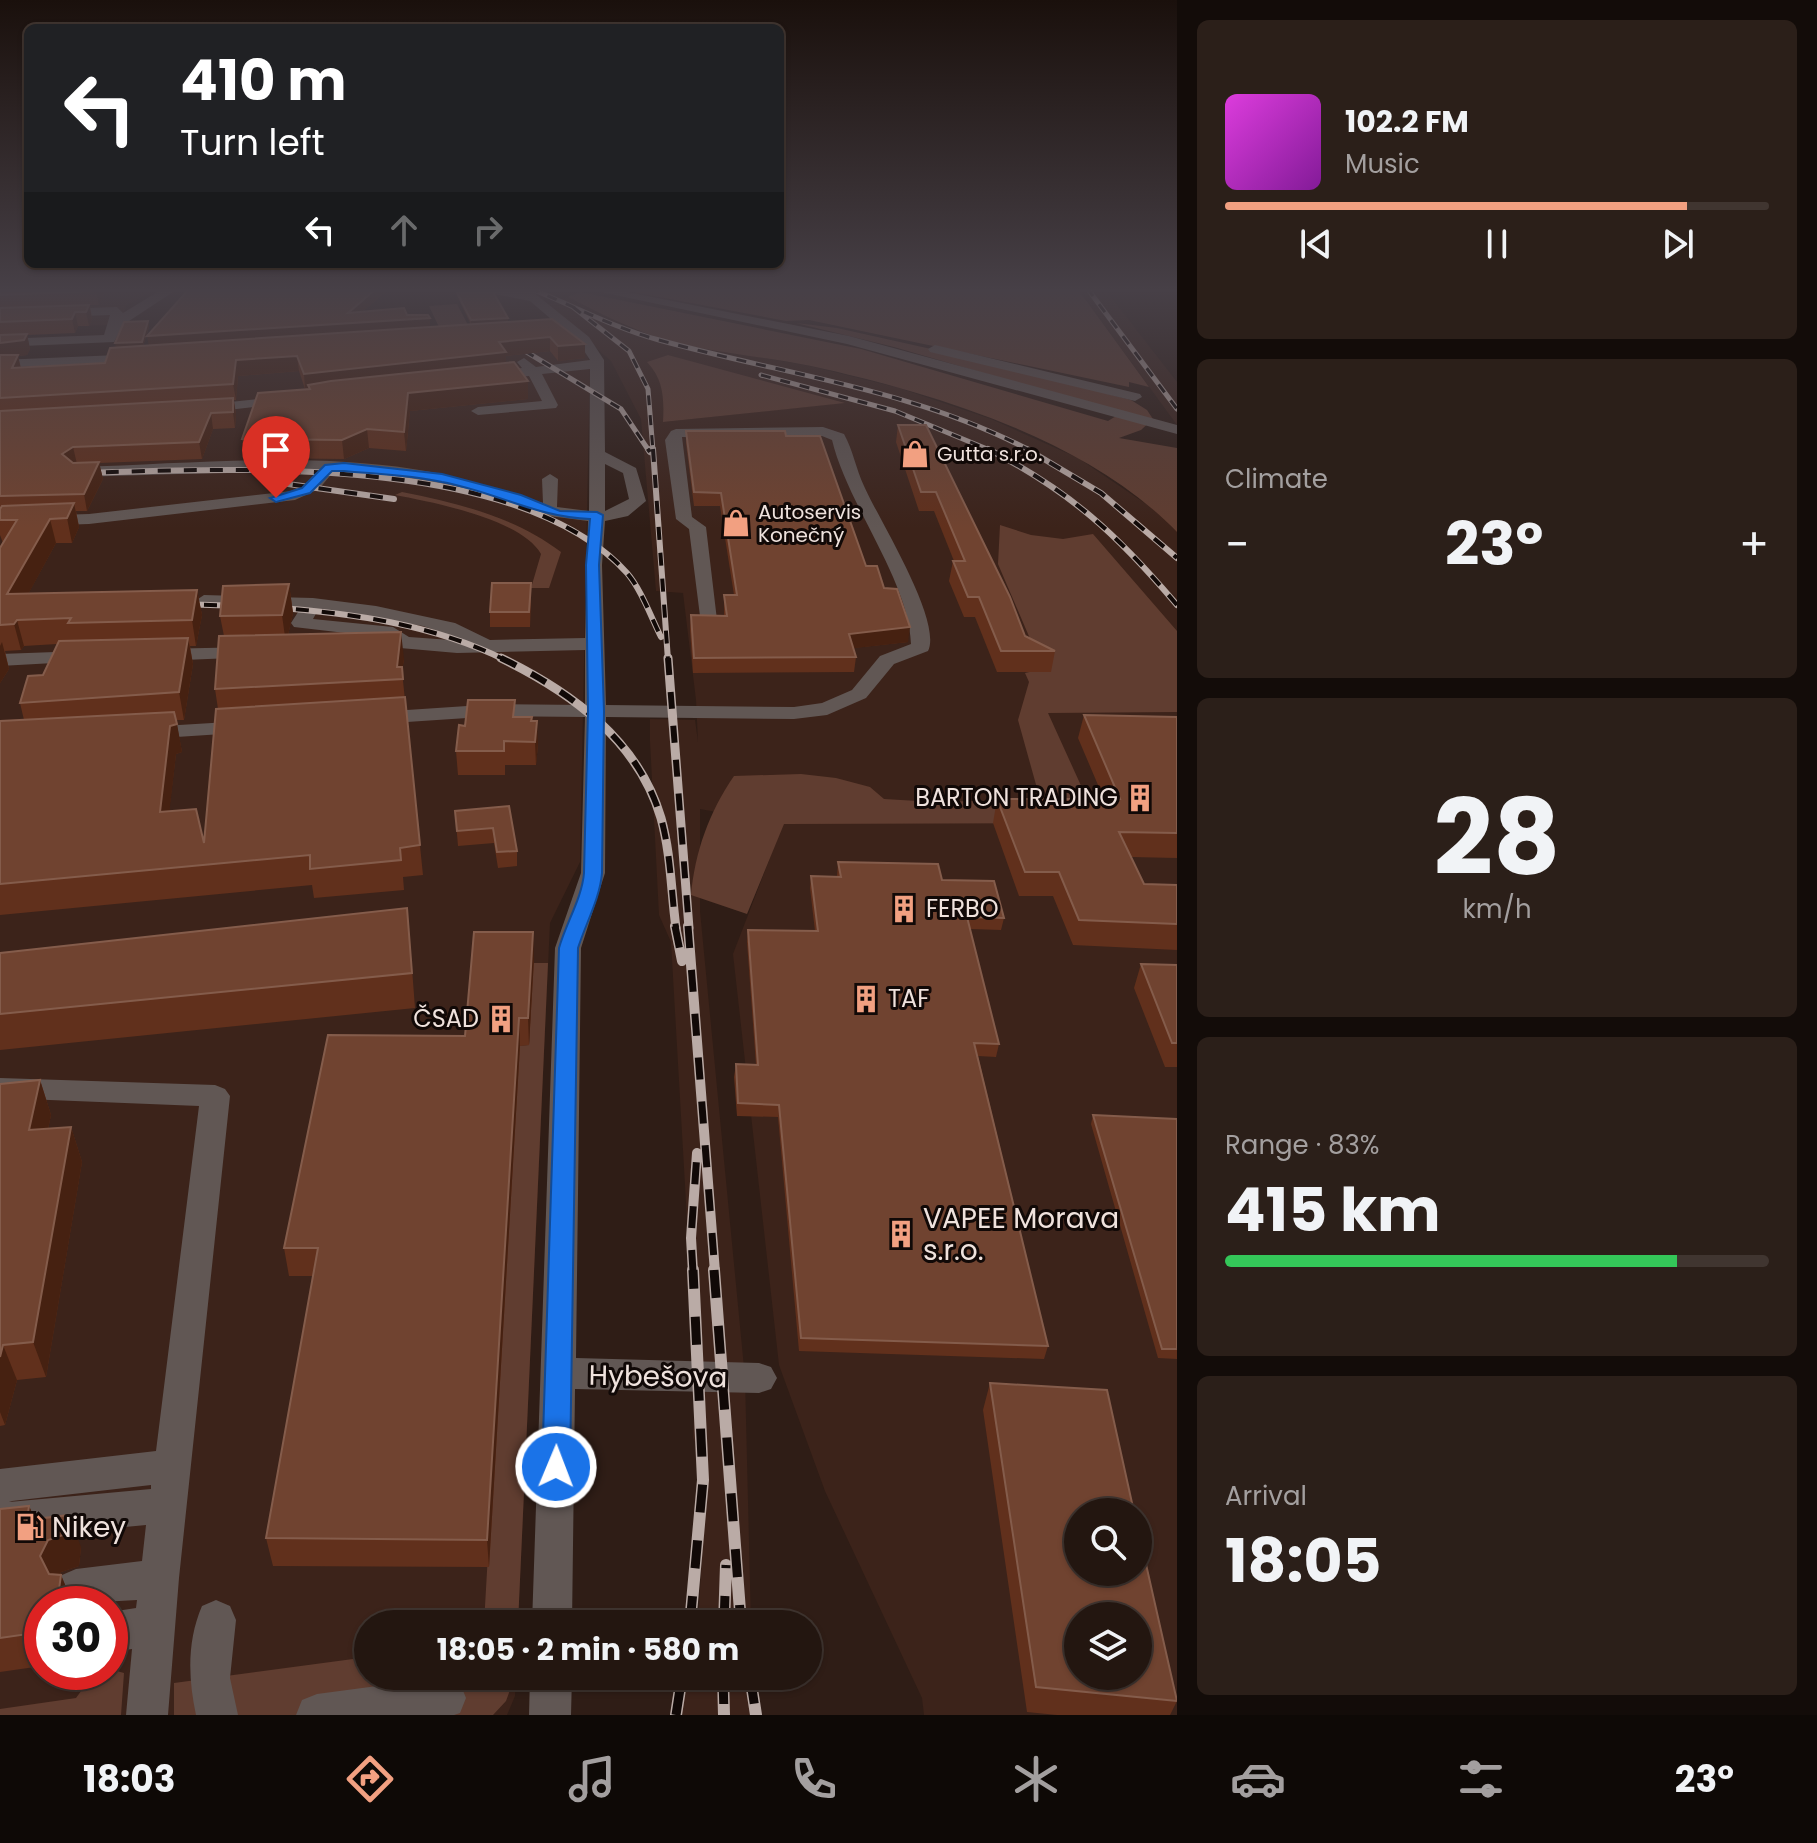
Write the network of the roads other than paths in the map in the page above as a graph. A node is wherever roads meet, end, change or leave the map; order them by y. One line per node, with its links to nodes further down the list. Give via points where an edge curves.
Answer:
1 (530, 368): 6 (street)
2 (560, 368): 6 (street)
3 (597, 368): 13 (street)
4 (949, 368): 12 (street)
5 (1012, 368): 9 (street)
6 (533, 371): 7 (street); 11 (street, via 551,405)
7 (470, 378)
8 (304, 397): 10 (street)
9 (1135, 397)
10 (184, 410)
11 (478, 411)
12 (1177, 430)
13 (597, 454): 19 (street); 19 (street, via 630,471 638,501 630,510)
14 (77, 472): 15 (street)
15 (326, 472): 16 (street); 18 (street, via 442,478 517,497); 20 (street, via 306,491 276,498 89,519)
16 (147, 475)
17 (550, 479): 18 (street)
18 (547, 511): 19 (street)
19 (597, 515): 25 (street)
20 (0, 522)
21 (204, 601): 22 (street)
22 (313, 604): 24 (street, via 301,623 393,633 399,637); 26 (street, via 426,622 468,634)
23 (708, 620): 32 (street, via 697,527 684,519 676,434 823,432 839,437 848,476 913,608 921,647 887,660 859,694 827,709)
24 (396, 642): 26 (street); 27 (street, via 383,650)
25 (594, 644): 26 (street); 32 (street)
26 (484, 645)
27 (357, 651)
28 (267, 653): 29 (street)
29 (146, 655)
30 (100, 657): 31 (street)
31 (0, 660)
32 (596, 711): 33 (street, via 497,710); 37 (street, via 592,890 568,948)
33 (350, 720)
34 (264, 726): 35 (street)
35 (126, 735)
36 (0, 1088): 39 (street, via 215,1096)
37 (558, 1373): 38 (street, Hybešova); 45 (street)
38 (759, 1378)
39 (172, 1466): 40 (street); 41 (street)
40 (0, 1488)
41 (167, 1505): 42 (street); 43 (street)
42 (0, 1521)
43 (159, 1578): 44 (street); 47 (street)
44 (99, 1586)
45 (552, 1610)
46 (216, 1620): 52 (street, via 209,1678)
47 (155, 1626): 48 (street); 51 (street)
48 (128, 1630)
49 (551, 1690): 54 (street)
50 (445, 1698): 53 (street)
51 (147, 1715)
52 (217, 1715)
53 (317, 1715)
54 (550, 1715)

